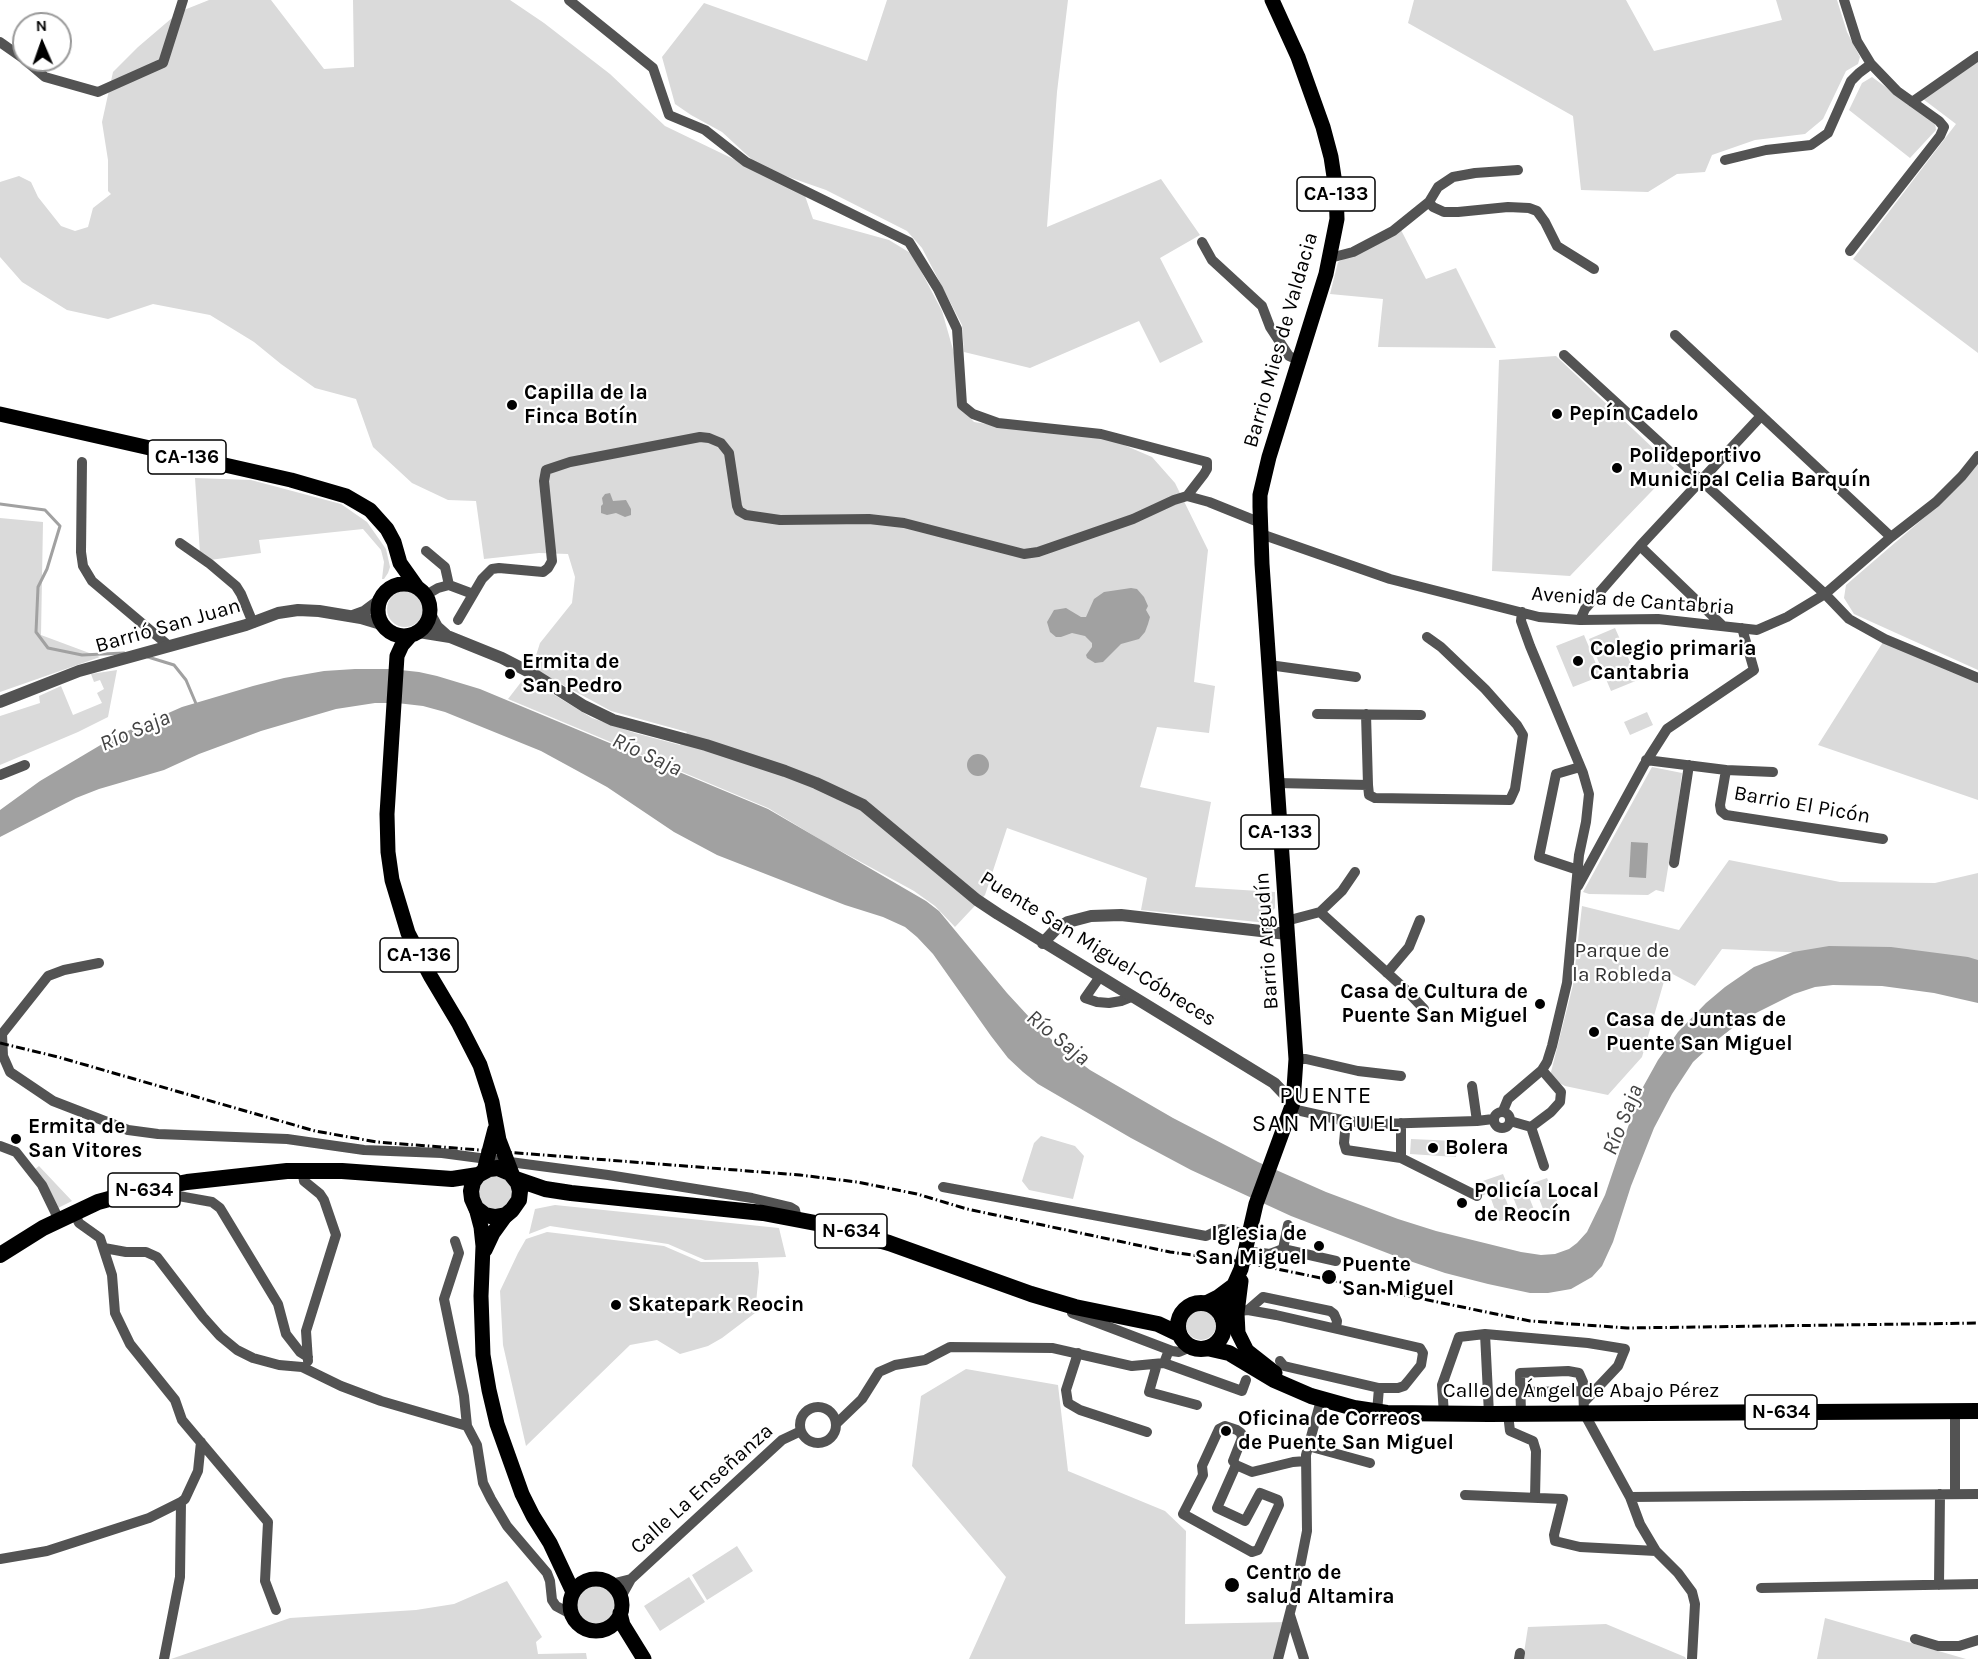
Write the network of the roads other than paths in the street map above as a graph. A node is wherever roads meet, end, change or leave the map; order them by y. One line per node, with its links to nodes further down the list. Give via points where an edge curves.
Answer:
1 (183, 0): 7 (street, via 163,63 98,92)
2 (568, 0): 24 (street, via 653,68 669,115 705,130 746,162 909,242 938,288 957,329 962,405 973,414 998,423 1101,434 1207,462 1207,469)
3 (1272, 0): 14 (main road, Barrio Mies de Valdacia / CA-133, via 1298,57 1331,156 1337,219)
4 (1844, 0): 6 (street, via 1857,41)
5 (1978, 56): 8 (street)
6 (1871, 64): 8 (street); 9 (street, via 1851,81 1828,133 1811,145)
7 (40, 72)
8 (1912, 102): 13 (street, via 1939,121 1943,130)
9 (1725, 160)
10 (1518, 170): 11 (street, via 1453,177 1438,188)
11 (1429, 202): 14 (street, via 1393,231 1353,252); 15 (street, via 1451,212 1529,208 1545,222 1557,246)
12 (1202, 242): 18 (street, via 1212,260 1262,306 1289,356)
13 (1850, 251)
14 (1330, 258): 18 (main road, Barrio Mies de Valdacia / CA-133)
15 (1594, 269)
16 (1675, 335): 20 (street)
17 (1564, 355): 23 (street)
18 (1299, 361): 25 (main road, Barrio Mies de Valdacia / CA-133, via 1260,495)
19 (0, 414): 30 (main road, CA-136, via 346,496 370,510 387,529)
20 (1761, 416): 23 (street); 26 (street)
21 (1978, 456): 26 (street, Avenida de Cantabria, via 1936,502)
22 (82, 462): 47 (street, via 83,566 92,581)
23 (1701, 480): 28 (street); 35 (street)
24 (1187, 496): 25 (street, Avenida de Cantabria, via 1209,502); 34 (street, via 1133,519 1024,554 904,523 869,519 780,520 746,515 737,506 729,453 721,443 700,437 549,467 544,481 552,561 543,572 492,569)
25 (1261, 528): 36 (street, Avenida de Cantabria, via 1389,579); 48 (main road, Barrio Argudín / CA-133)
26 (1891, 537): 35 (street, Avenida de Cantabria)
27 (180, 543): 41 (street, via 236,586)
28 (1640, 546): 40 (street, via 1585,609); 42 (street)
29 (426, 551): 31 (street, via 445,567)
30 (399, 560): 32 (main road, CA-136); 33 (main road, CA-136)
31 (449, 585): 32 (street); 34 (street)
32 (421, 591): 33 (main road, via 400,584); 37 (main road, Puente San Miguel-Cóbreces / CA-136)
33 (385, 594): 38 (street, via 364,612); 44 (main road, CA-136, via 378,614)
34 (473, 594): 39 (street)
35 (1825, 594): 43 (street, Avenida de Cantabria, via 1757,630); 50 (street, via 1849,619 1885,639)
36 (1522, 612): 40 (street, Avenida de Cantabria); 58 (street, via 1521,621 1530,646)
37 (430, 614): 44 (main road, via 424,627); 45 (street, Puente San Miguel-Cóbreces)
38 (351, 616): 41 (street, Barrió San Juan, via 298,610); 44 (street, Barrió San Juan)
39 (458, 620)
40 (1580, 620): 42 (street, Avenida de Cantabria, via 1645,619)
41 (253, 623): 47 (street, Barrió San Juan)
42 (1723, 626): 43 (street, Avenida de Cantabria)
43 (1742, 628): 55 (street, via 1754,670 1667,729)
44 (399, 634): 45 (street, Puente San Miguel-Cóbreces); 93 (main road, CA-136, via 387,814 392,880 408,933 474,1051 489,1091)
45 (450, 637): 74 (street, Puente San Miguel-Cóbreces, via 517,666 613,720 785,771 863,806 977,900)
46 (1427, 637): 63 (street, via 1485,689 1523,735 1515,789 1510,800 1375,798 1369,795)
47 (165, 647): 51 (street, Barrió San Juan, via 79,671)
48 (1269, 665): 49 (street); 62 (main road, Barrio Argudín / CA-133)
49 (1356, 677)
50 (1978, 678)
51 (4, 702)
52 (1317, 714): 53 (street)
53 (1366, 714): 54 (street); 63 (street)
54 (1421, 715)
55 (1646, 760): 57 (street, Barrio El Picón); 64 (street)
56 (25, 765): 61 (street)
57 (1689, 765): 59 (street, Barrio El Picón); 67 (street)
58 (1580, 766): 66 (street, via 1589,794); 68 (street, via 1556,774 1539,857)
59 (1725, 770): 60 (street, Barrio El Picón); 65 (street, Barrio El Picón, via 1720,805 1726,815)
60 (1773, 772)
61 (0, 775)
62 (1277, 783): 63 (street); 73 (main road, Barrio Argudín / CA-133)
63 (1368, 785)
64 (1604, 836): 66 (street); 70 (street)
65 (1883, 839)
66 (1580, 849): 68 (street)
67 (1674, 863)
68 (1578, 870): 70 (street)
69 (1355, 872): 71 (street)
70 (1577, 888): 82 (street, via 1567,983)
71 (1320, 912): 73 (street); 76 (street)
72 (1420, 920): 76 (street, via 1409,947)
73 (1287, 927): 74 (street, via 1091,916 1068,922); 81 (main road, Barrio Argudín / CA-133)
74 (1043, 943): 77 (street, Puente San Miguel-Cóbreces)
75 (99, 963): 80 (street, via 48,976)
76 (1387, 973): 79 (street)
77 (1099, 978): 78 (street, Puente San Miguel-Cóbreces); 78 (street, via 1085,998 1109,1003)
78 (1131, 997): 85 (street, Puente San Miguel-Cóbreces)
79 (1424, 1009)
80 (1, 1034): 108 (street, via 3,1056 10,1072 53,1101 128,1130 287,1139 364,1150 442,1152 752,1198 795,1210)
81 (1296, 1059): 83 (street); 84 (main road, Barrio Argudín / CA-133)
82 (1542, 1070): 88 (street, via 1508,1099); 92 (street, via 1562,1097 1551,1112)
83 (1401, 1076)
84 (1294, 1081): 85 (street); 87 (main road, Barrio Argudín / CA-133)
85 (1274, 1083): 87 (street, Puente San Miguel-Cóbreces)
86 (1472, 1086): 90 (street)
87 (1292, 1106): 89 (street); 110 (main road, Barrio Argudín / CA-133)
88 (1502, 1117): 90 (street); 92 (street)
89 (1346, 1121): 91 (street); 95 (street, via 1346,1150)
90 (1477, 1121): 91 (street)
91 (1401, 1123): 95 (street)
92 (1530, 1128): 96 (street)
93 (496, 1131): 97 (main road, CA-136); 99 (main road, CA-136)
94 (0, 1146): 107 (street, via 16,1152)
95 (1401, 1158): 104 (street)
96 (1544, 1166)
97 (483, 1169): 99 (highway, N-634); 100 (highway, N-634, via 452,1179); 105 (highway, via 471,1186)
98 (302, 1170): 100 (highway, N-634); 101 (highway, N-634); 129 (street, via 304,1181 324,1200 336,1235 306,1331)
99 (512, 1172): 103 (highway, N-634, via 545,1189); 106 (highway, via 520,1191)
100 (426, 1178): 105 (highway, N-634, via 454,1188)
101 (170, 1185): 107 (highway, N-634, via 98,1202); 129 (street, via 173,1195 212,1202 220,1208 278,1304 286,1334)
102 (943, 1187): 110 (street, via 1206,1236 1221,1229)
103 (571, 1193): 106 (highway, N-634, via 548,1195); 108 (highway, N-634)
104 (1477, 1196)
105 (474, 1204): 106 (highway, N-634, via 490,1216); 116 (main road, via 483,1237)
106 (511, 1209): 116 (main road, via 493,1233)
107 (66, 1216): 112 (street, via 100,1238); 115 (highway, N-634)
108 (797, 1218): 119 (highway, N-634, via 889,1243)
109 (1288, 1226): 113 (street)
110 (1249, 1234): 114 (main road, CA-133)
111 (455, 1240): 148 (street, via 459,1253 444,1299)
112 (104, 1248): 133 (street, via 158,1257 203,1317 237,1350 253,1358); 151 (street, via 112,1275 115,1313 130,1344 175,1400 182,1419)
113 (1283, 1249): 114 (street, via 1270,1254); 117 (street)
114 (1245, 1251): 118 (main road, CA-133)
115 (0, 1255)
116 (483, 1256): 163 (main road, via 482,1337 489,1390 513,1472)
117 (1336, 1261)
118 (1241, 1269): 121 (main road, N-634); 121 (main road, CA-133, via 1234,1285 1218,1297)
119 (1031, 1294): 122 (highway, N-634); 127 (street)
120 (1181, 1314): 121 (highway, N-634, via 1191,1305); 122 (highway, N-634, via 1158,1318); 124 (highway)
121 (1225, 1315): 123 (street); 123 (street, via 1263,1297 1330,1311 1337,1320); 126 (highway, via 1217,1342); 131 (highway, N-634, via 1230,1346); 137 (main road, N-634, via 1247,1351)
122 (1120, 1316): 124 (highway, N-634, via 1158,1324)
123 (1336, 1328): 135 (street, via 1420,1348 1421,1365 1409,1380 1398,1388)
124 (1179, 1334): 126 (highway, N-634, via 1184,1341)
125 (1485, 1334): 138 (street, via 1625,1349 1618,1366); 144 (street, via 1459,1336 1442,1384); 145 (street)
126 (1199, 1347): 127 (street); 131 (highway, N-634, via 1224,1350)
127 (1169, 1350): 132 (street)
128 (1078, 1353): 132 (street, via 1132,1366); 147 (street, via 1053,1348 950,1347 925,1360 879,1372 862,1399); 150 (street, via 1066,1390 1068,1403)
129 (308, 1357): 133 (street)
130 (1280, 1360): 135 (street, via 1284,1366)
131 (1244, 1361): 137 (highway, N-634)
132 (1161, 1363): 134 (street, via 1242,1391); 140 (street, via 1149,1392)
133 (309, 1370): 148 (street, via 381,1401)
134 (1246, 1380)
135 (1379, 1388): 141 (street)
136 (1520, 1392): 138 (street); 138 (street, via 1520,1373 1568,1371 1579,1374); 146 (street)
137 (1304, 1393): 139 (highway, N-634)
138 (1584, 1397): 142 (highway, Calle de Ángel de Abajo Pérez / N-634); 146 (highway, Calle de Ángel de Abajo Pérez / N-634); 160 (street)
139 (1321, 1400): 141 (highway, N-634); 152 (street)
140 (1197, 1405)
141 (1377, 1412): 144 (highway, Calle de Ángel de Abajo Pérez / N-634)
142 (1955, 1412): 143 (highway, Calle de Ángel de Abajo Pérez / N-634); 157 (street)
143 (1978, 1412)
144 (1444, 1414): 145 (highway, Calle de Ángel de Abajo Pérez / N-634)
145 (1489, 1414): 146 (highway, Calle de Ángel de Abajo Pérez / N-634)
146 (1515, 1414): 161 (street, via 1510,1431 1533,1441 1536,1451)
147 (837, 1423): 149 (street, via 831,1438 820,1443 808,1441); 149 (street, via 828,1409 812,1407 800,1420)
148 (467, 1426): 176 (street, via 477,1445 483,1483 491,1499 507,1526 547,1573 556,1606)
149 (801, 1431): 167 (street, Calle La Enseñanza, via 782,1440)
150 (1147, 1432)
151 (201, 1442): 162 (street, via 198,1471); 174 (street, via 268,1521 265,1581)
152 (1308, 1446): 153 (street); 154 (street)
153 (1306, 1461): 155 (street, via 1252,1472); 177 (street, via 1307,1531)
154 (1370, 1463)
155 (1236, 1465): 155 (street, via 1217,1508 1245,1521 1260,1493 1278,1500 1280,1505 1258,1551 1252,1552 1183,1514 1220,1428 1225,1426 1241,1433 1233,1461)
156 (1940, 1494): 157 (street); 160 (street); 170 (street)
157 (1955, 1494): 158 (street)
158 (1978, 1494)
159 (1465, 1495): 161 (street)
160 (1630, 1497): 164 (street)
161 (1534, 1498): 164 (street, via 1563,1499 1555,1541 1580,1548)
162 (181, 1502): 165 (street, via 140,1521 47,1551); 182 (street, via 180,1577)
163 (550, 1543): 166 (main road, via 571,1566); 172 (main road)
164 (1656, 1551): 185 (street, via 1692,1592)
165 (0, 1559)
166 (592, 1579): 168 (main road); 172 (main road)
167 (631, 1579): 168 (street, Calle La Enseñanza); 173 (street, Calle La Enseñanza)
168 (611, 1584): 173 (main road)
169 (1978, 1584): 170 (street)
170 (1939, 1585): 171 (street)
171 (1761, 1588)
172 (573, 1592): 176 (main road)
173 (621, 1597): 175 (main road)
174 (276, 1610)
175 (620, 1613): 178 (main road, via 615,1623); 181 (main road)
176 (571, 1614): 178 (main road, via 586,1629)
177 (1290, 1614): 183 (street); 184 (street)
178 (605, 1629): 181 (main road)
179 (1915, 1639): 180 (street, via 1938,1646 1959,1646)
180 (1978, 1640)
181 (641, 1656)
182 (164, 1659)
183 (1278, 1659)
184 (1304, 1659)
185 (1692, 1659)

